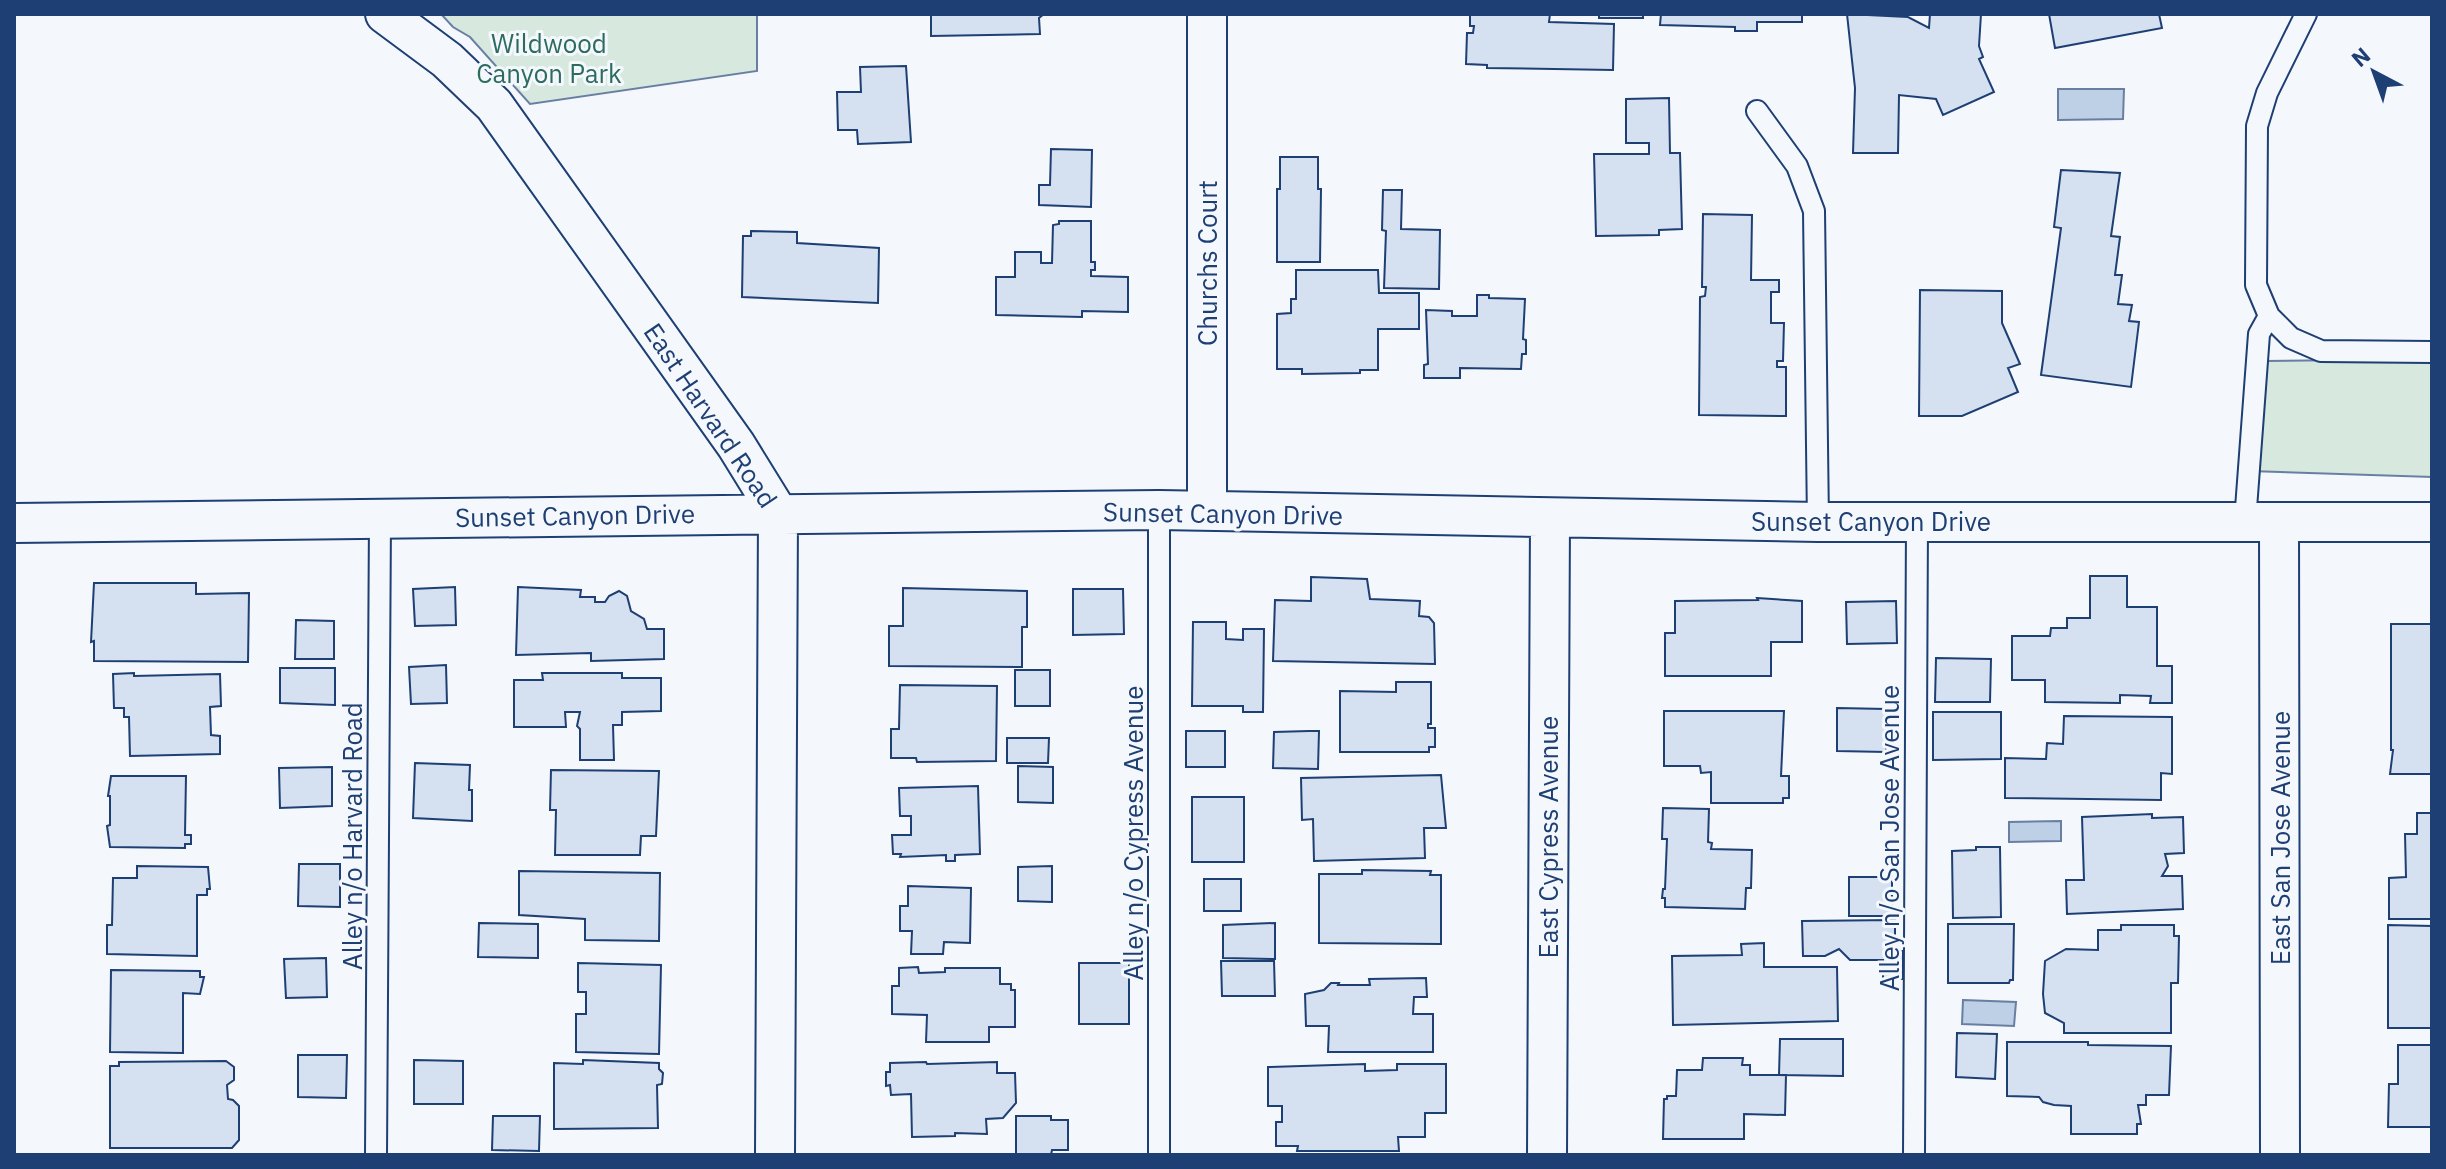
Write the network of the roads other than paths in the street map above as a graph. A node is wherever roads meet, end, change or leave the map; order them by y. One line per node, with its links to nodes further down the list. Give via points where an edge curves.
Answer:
1 (385, 14): 9 (street, East Harvard Road, via 447,60 494,105 736,445)
2 (1207, 14): 8 (street, Churchs Court)
3 (2306, 14): 5 (lane, via 2267,93 2257,126 2256,285)
4 (1757, 111): 12 (lane, via 1797,166 1814,211)
5 (2269, 316): 6 (lane, via 2291,338 2321,351); 14 (lane, via 2259,334)
6 (2432, 352)
7 (1159, 510): 8 (street, Sunset Canyon Drive); 9 (street, Sunset Canyon Drive); 19 (lane, Alley n/o Cypress Avenue)
8 (1207, 511): 11 (street, Sunset Canyon Drive)
9 (778, 513): 10 (street, Sunset Canyon Drive); 18 (street, East Harvard Road)
10 (380, 518): 16 (street, Sunset Canyon Drive); 17 (lane, Alley n/o Harvard Road)
11 (1550, 518): 12 (street, Sunset Canyon Drive); 20 (street, East Cypress Avenue)
12 (1818, 522): 13 (street, Sunset Canyon Drive)
13 (1917, 522): 14 (street, Sunset Canyon Drive); 21 (lane, Alley n/o San Jose Avenue)
14 (2262, 522): 15 (street, Sunset Canyon Drive); 22 (street, East San Jose Avenue)
15 (2432, 522)
16 (14, 523)
17 (376, 1155)
18 (775, 1155)
19 (1159, 1155)
20 (1547, 1155)
21 (1914, 1155)
22 (2280, 1155)

